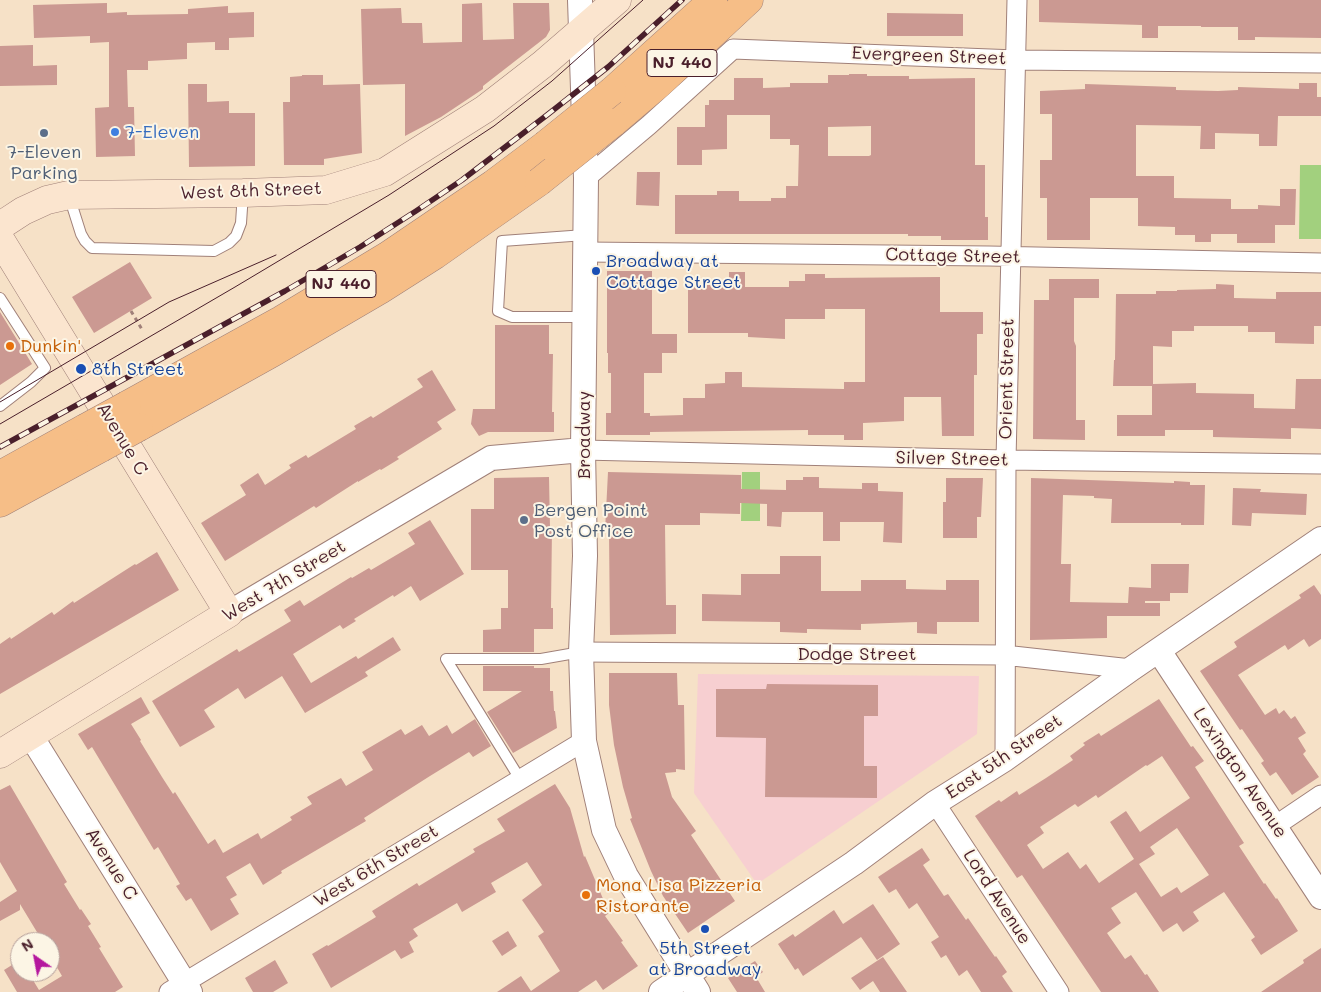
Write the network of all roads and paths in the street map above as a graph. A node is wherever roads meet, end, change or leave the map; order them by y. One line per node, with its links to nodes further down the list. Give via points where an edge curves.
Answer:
1 (580, 0): 6 (street, Broadway)
2 (617, 0): 6 (main road, West 8th Street)
3 (712, 0): 22 (highway, NJ 440, bridge, via 612,91 478,194 387,256)
4 (749, 0): 22 (highway, NJ 440, bridge, via 614,123 539,182 435,255 272,353)
5 (1017, 0): 7 (street, Orient Street)
6 (582, 31): 9 (street, Broadway); 10 (main road, West 8th Street, via 485,109 386,172 326,190)
7 (1016, 60): 8 (street, Evergreen Street); 9 (street, Evergreen Street, via 733,49); 15 (street, Orient Street)
8 (1321, 63)
9 (586, 178): 14 (street, Broadway)
10 (243, 193): 11 (main road, West 8th Street); 11 (lane, via 241,223 236,236 214,251 92,248 84,241)
11 (69, 195): 12 (main road, West 8th Street, via 22,211)
12 (0, 226)
13 (0, 239): 30 (main road, Avenue C)
14 (585, 243): 15 (street, Cottage Street); 19 (street, Broadway); 19 (lane, via 502,242 498,311 512,317)
15 (1010, 257): 16 (street, Cottage Street); 25 (street, Orient Street)
16 (1321, 263)
17 (0, 298): 21 (lane, via 45,368)
18 (131, 311): 20 (path)
19 (585, 317): 24 (street, Broadway)
20 (143, 331)
21 (0, 406)
22 (133, 416): 23 (highway, NJ 440, bridge)
23 (93, 438): 27 (highway, NJ 440); 28 (highway, NJ 440)
24 (583, 450): 25 (street, Silver Street); 30 (street, West 7th Street, via 491,458); 32 (street, Broadway)
25 (1006, 460): 26 (street, Silver Street); 33 (street, Orient Street)
26 (1321, 464)
27 (0, 475)
28 (0, 503)
29 (1321, 539): 31 (street, East 5th Street)
30 (229, 613): 35 (main road, West 7th Street)
31 (1158, 651): 34 (street, East 5th Street); 42 (street, Lexington Avenue)
32 (581, 652): 33 (street, Dodge Street); 36 (street, Broadway); 39 (lane, via 541,659 446,659)
33 (1004, 655): 34 (street, Dodge Street); 38 (street, Orient Street)
34 (1131, 669): 38 (street, East 5th Street)
35 (31, 736): 37 (main road, West 7th Street); 45 (street, Avenue C)
36 (584, 741): 39 (street, West 6th Street); 44 (street, Broadway, via 604,830 626,876)
37 (0, 754)
38 (1005, 759): 41 (street, East 5th Street)
39 (520, 778): 45 (street, West 6th Street)
40 (1321, 795): 42 (street)
41 (934, 803): 44 (street, East 5th Street); 47 (street, Lord Avenue)
42 (1275, 826): 43 (street, Lexington Avenue)
43 (1321, 896)
44 (692, 984): 46 (street, East 5th Street)
45 (181, 989)
46 (661, 992)
47 (1059, 992)

